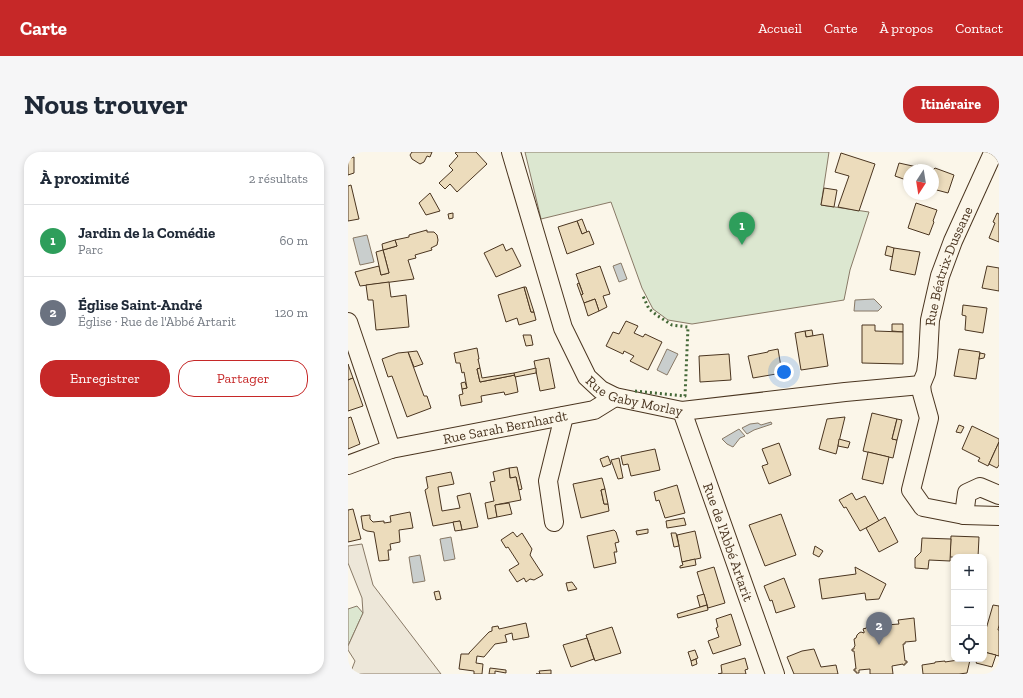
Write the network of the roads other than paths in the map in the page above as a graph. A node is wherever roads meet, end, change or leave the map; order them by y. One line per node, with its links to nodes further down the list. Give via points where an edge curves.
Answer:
1 (511, 152): 5 (street, Rue Gaby Morlay, via 563,328 587,377 601,390)
2 (992, 153): 4 (street, Rue Béatrix-Dussane, via 940,276 930,320 926,373)
3 (348, 322): 8 (street)
4 (921, 385): 6 (street, Rue Gaby Morlay); 11 (street, via 929,418 910,490 923,507)
5 (615, 397): 6 (street, Rue Gaby Morlay); 7 (street, Rue Sarah Bernhardt, via 594,410)
6 (682, 411): 14 (street, Rue de l'Abbé Artarit)
7 (564, 416): 8 (street, Rue Sarah Bernhardt); 13 (street, via 548,481)
8 (391, 449): 9 (street, Rue Sarah Bernhardt)
9 (348, 465)
10 (999, 495): 11 (street, via 980,487 967,493)
11 (964, 515): 12 (street)
12 (999, 516)
13 (554, 522)
14 (775, 674)

